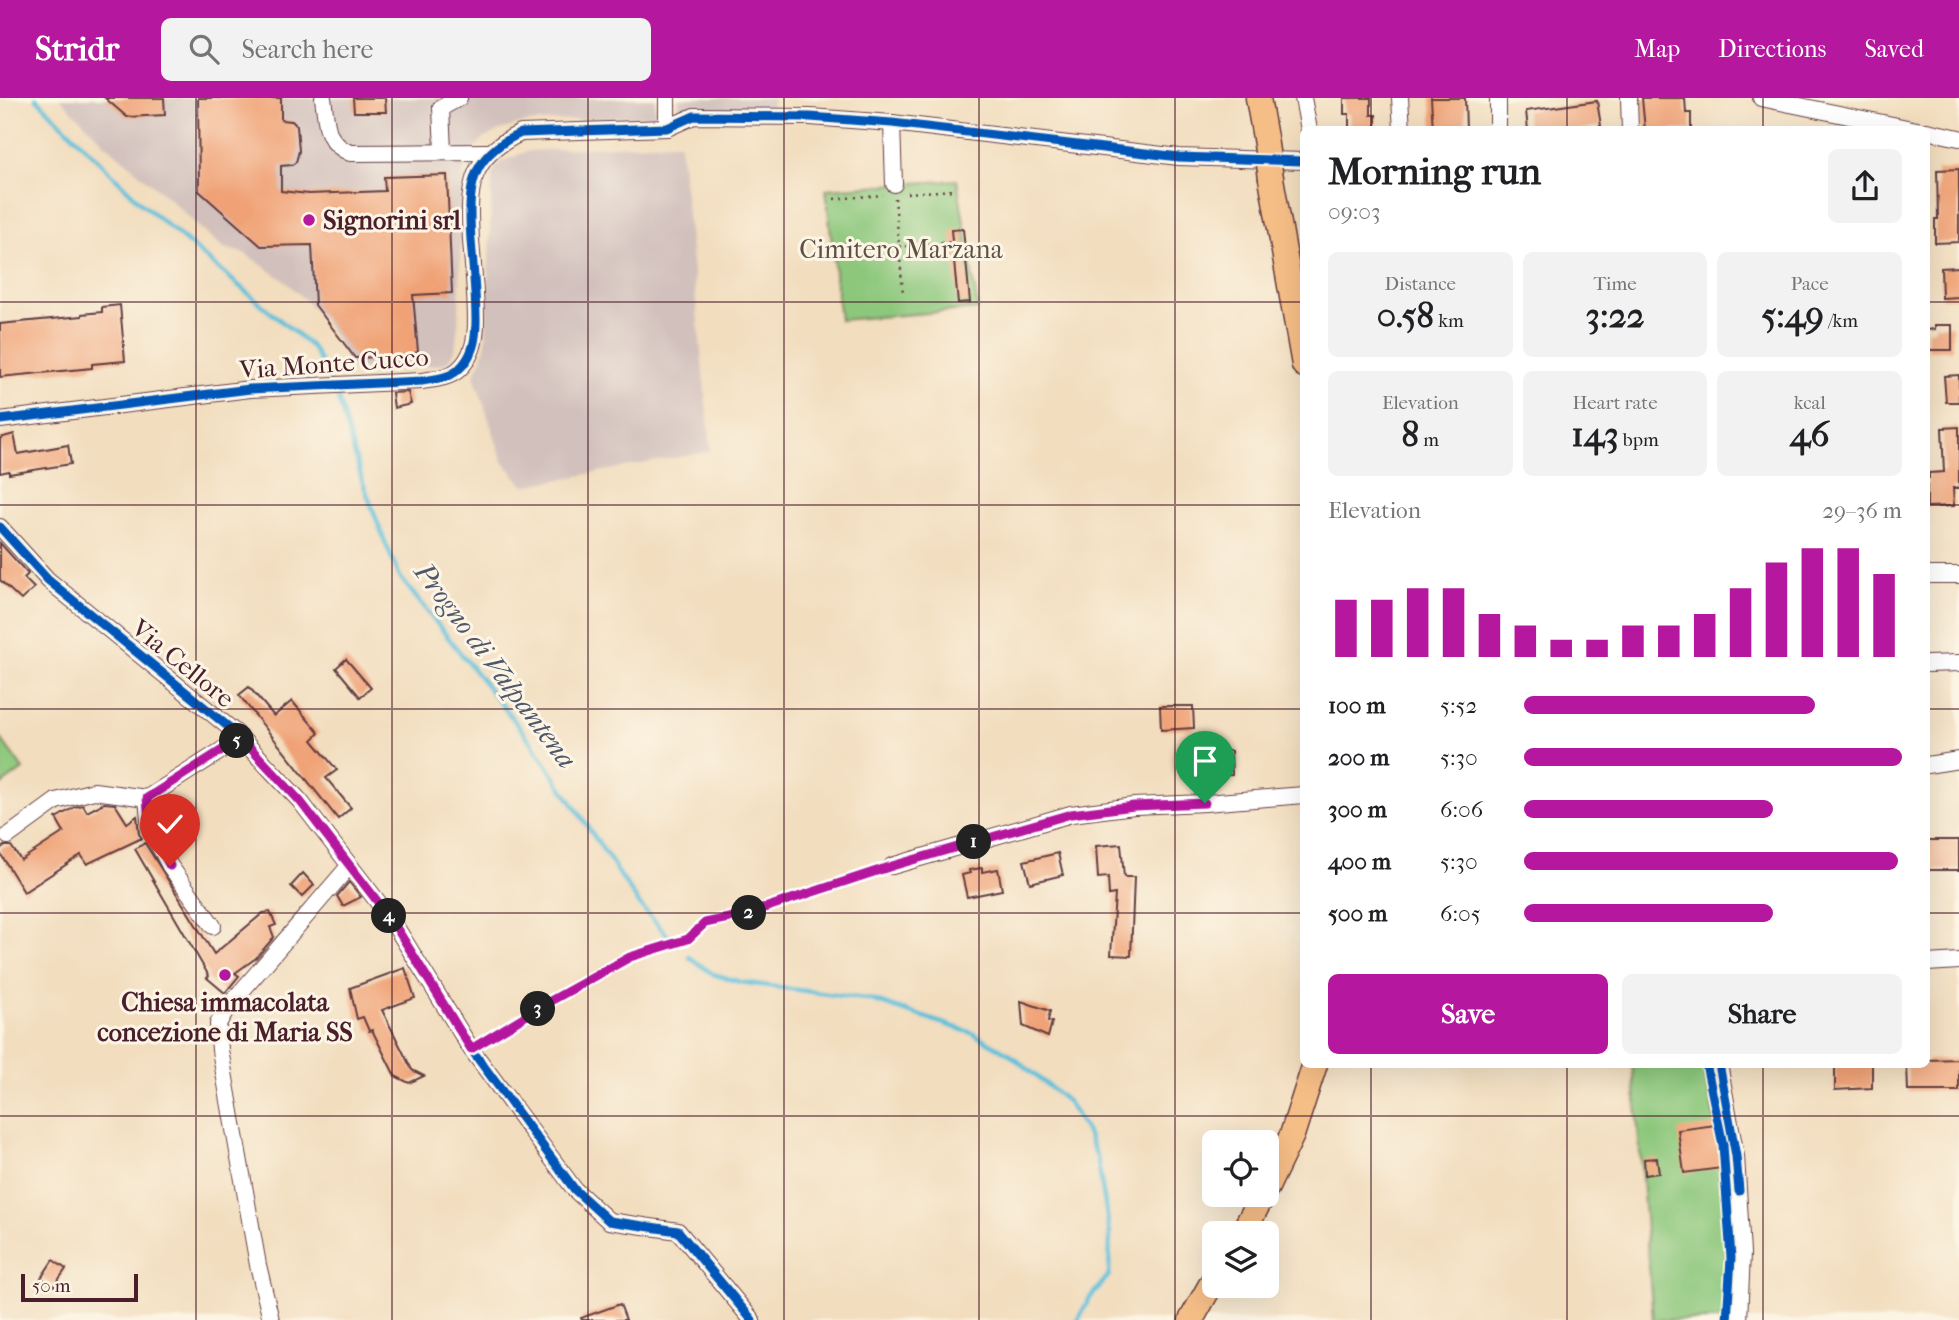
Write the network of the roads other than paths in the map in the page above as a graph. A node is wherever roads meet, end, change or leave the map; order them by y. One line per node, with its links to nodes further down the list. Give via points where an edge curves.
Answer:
1 (323, 98): 20 (street, via 336,147 350,153)
2 (459, 98): 20 (street, via 441,108)
3 (667, 98): 17 (street)
4 (1258, 98): 24 (highway, bridge)
5 (1303, 98): 12 (street)
6 (1400, 98): 13 (street)
7 (1498, 98): 14 (street)
8 (1629, 98): 15 (street)
9 (1761, 98): 10 (street)
10 (1847, 122): 16 (street)
11 (892, 123): 17 (street, via 694,116); 22 (street, via 1179,157); 23 (street)
12 (1308, 126)
13 (1402, 126)
14 (1498, 126)
15 (1630, 126)
16 (1882, 126)
17 (667, 128): 21 (street, via 530,132)
18 (1930, 132): 19 (street)
19 (1959, 138)
20 (443, 151): 21 (street)
21 (490, 152): 25 (street, Via Monte Cucco, via 470,191 476,335 470,354 449,375 422,381 250,389)
22 (1300, 161)
23 (894, 184)
24 (1300, 342)
25 (0, 420)
26 (0, 527): 31 (street, Via Cellore, via 48,580)
27 (1930, 575): 28 (street)
28 (1959, 575)
29 (1959, 663): 30 (street)
30 (1930, 664)
31 (241, 738): 35 (street); 37 (street, Via Cellore, via 300,801)
32 (1959, 760): 33 (street)
33 (1930, 765)
34 (1300, 795): 38 (street, via 1071,814)
35 (147, 798): 36 (street, via 94,791 56,801); 39 (street, via 150,829)
36 (8, 836)
37 (350, 865): 46 (street, via 218,1024); 47 (street, Via Cellore, via 391,919 471,1049 575,1190 609,1221 678,1231)
38 (892, 866)
39 (213, 926)
40 (1959, 961): 41 (street)
41 (1930, 963)
42 (1314, 1068): 44 (highway)
43 (1720, 1068): 49 (street, via 1737,1156 1742,1253)
44 (1279, 1162)
45 (1203, 1298): 48 (highway)
46 (271, 1320)
47 (752, 1320)
48 (1191, 1320)
49 (1739, 1320)

